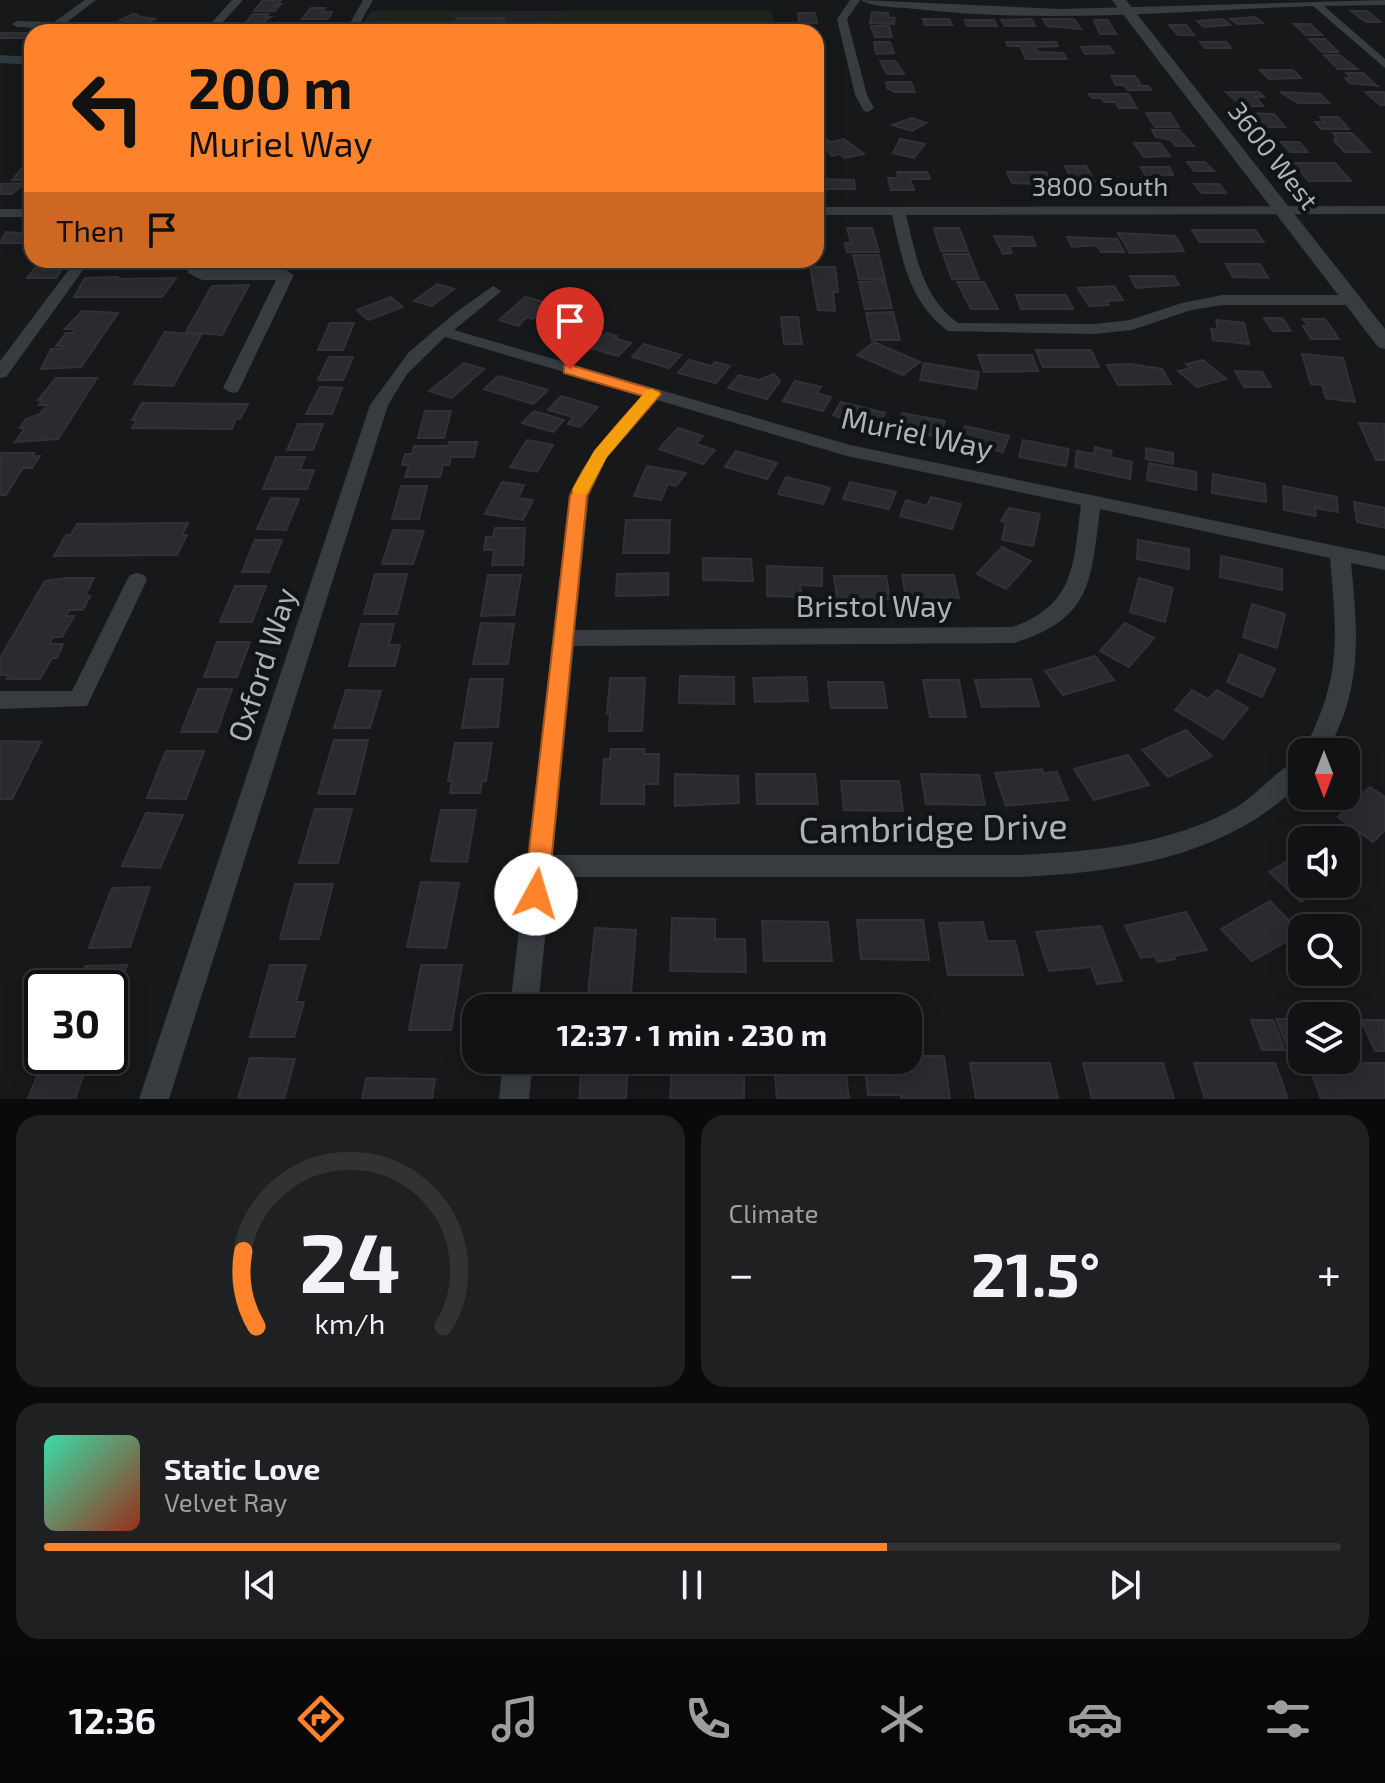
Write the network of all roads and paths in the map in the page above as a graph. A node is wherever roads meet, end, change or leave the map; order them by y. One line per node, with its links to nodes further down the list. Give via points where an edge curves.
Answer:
1 (91, 0): 10 (street)
2 (238, 0): 11 (street)
3 (368, 0): 12 (street)
4 (855, 0): 14 (street, via 842,19)
5 (866, 0): 8 (street, via 950,10)
6 (1314, 2): 7 (street); 8 (street, via 1196,10); 13 (street)
7 (1385, 2)
8 (1123, 5): 18 (street, 3600 West)
9 (17, 24): 10 (street)
10 (58, 24)
11 (216, 24)
12 (354, 24)
13 (1385, 65)
14 (868, 108)
15 (1385, 210): 18 (street, 3800 South)
16 (824, 211): 17 (street, 3800 South)
17 (898, 211): 18 (street, 3800 South); 25 (street, via 920,290 936,315 954,328 1081,330)
18 (1282, 211): 24 (street, 3600 West)
19 (0, 213): 20 (street)
20 (24, 213)
21 (78, 268): 29 (street)
22 (224, 268): 30 (street, via 286,275)
23 (493, 291): 26 (street, Oxford Way)
24 (1352, 300): 25 (street, via 1213,301); 28 (street, 3600 West)
25 (1132, 325): 27 (street)
26 (444, 332): 31 (street, Muriel Way); 43 (street, Oxford Way, via 422,346 399,372 375,417)
27 (1150, 340)
28 (1385, 343)
29 (0, 373)
30 (232, 388)
31 (653, 394): 32 (street, Muriel Way, via 847,450); 36 (street, via 583,482)
32 (1091, 502): 33 (street, Muriel Way); 36 (street, Bristol Way, via 1075,595 1057,616 1014,635)
33 (1340, 553): 34 (street, Muriel Way); 38 (street, via 1347,665 1338,709)
34 (1385, 563)
35 (137, 580): 37 (street, via 79,700)
36 (563, 638): 40 (street)
37 (0, 700)
38 (1322, 738)
39 (1288, 780): 40 (street, Cambridge Drive, via 1224,825 1169,847 1099,862)
40 (539, 866): 41 (street)
41 (525, 994)
42 (517, 1074): 44 (street)
43 (154, 1099)
44 (514, 1099)

